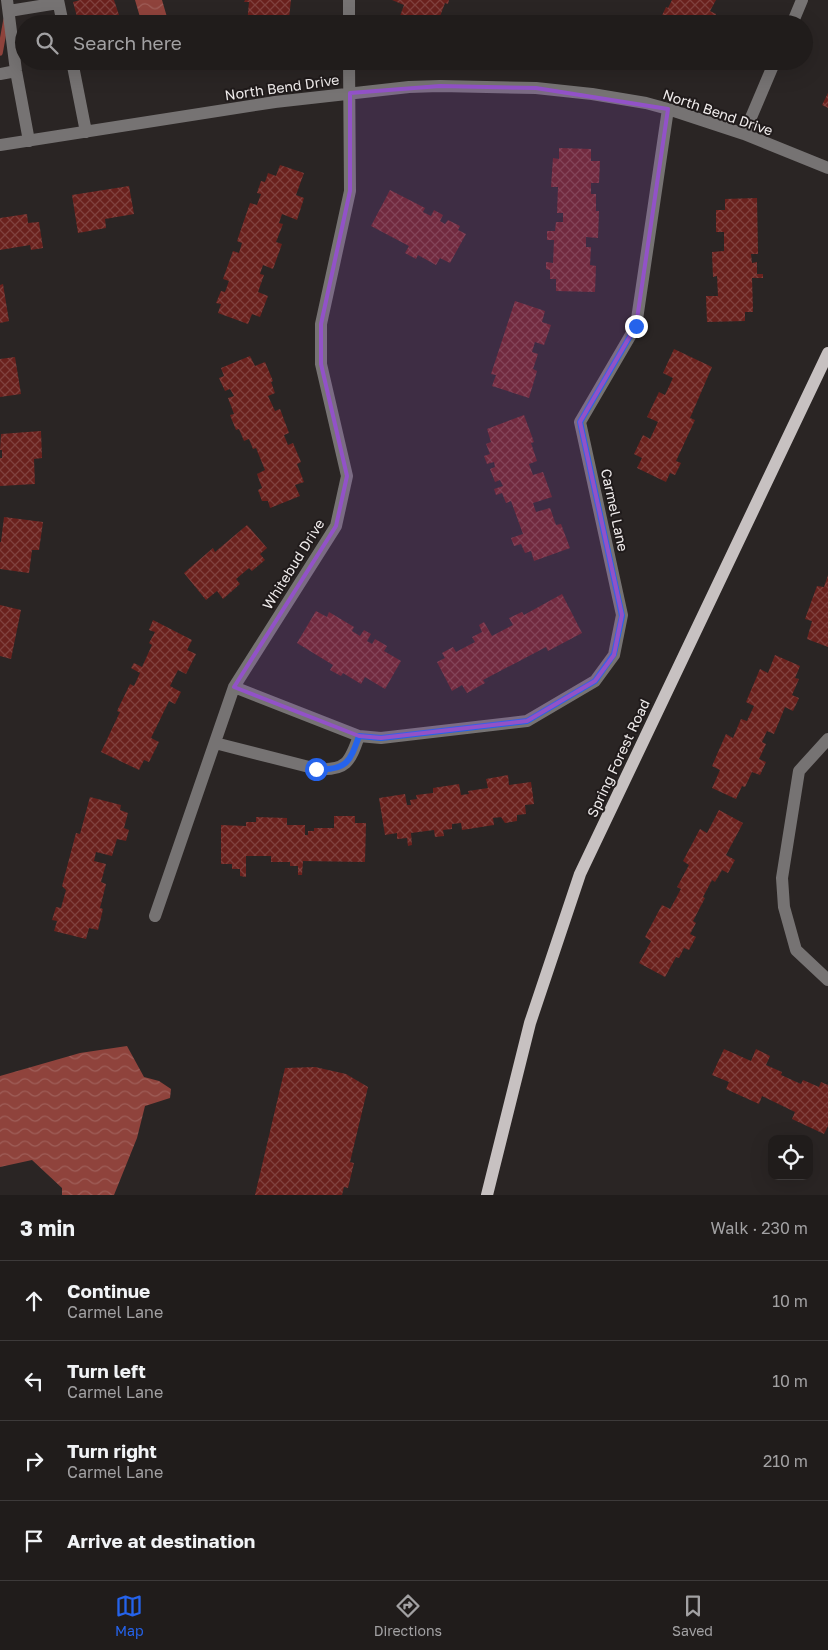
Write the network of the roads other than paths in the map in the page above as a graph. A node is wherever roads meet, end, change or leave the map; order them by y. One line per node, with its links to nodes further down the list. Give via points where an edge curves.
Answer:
1 (349, 0): 6 (street)
2 (802, 0): 7 (street)
3 (58, 2): 4 (street); 5 (street)
4 (8, 6): 8 (street)
5 (61, 15)
6 (349, 15)
7 (796, 15)
8 (15, 63)
9 (74, 70): 16 (street)
10 (349, 70): 14 (street, Whitebud Drive)
11 (771, 70): 17 (street)
12 (16, 71): 13 (street); 18 (street)
13 (0, 74)
14 (350, 93): 15 (street, North Bend Drive, via 440,86 536,88 592,94); 16 (street, North Bend Drive); 22 (street, Whitebud Drive, via 350,191 321,324 321,364 348,476 336,526)
15 (668, 109): 17 (street, North Bend Drive); 23 (street, Carmel Lane, via 636,326 580,422 622,616 614,654 595,681 527,721 381,738)
16 (86, 132): 18 (street, North Bend Drive)
17 (744, 134): 20 (street, North Bend Drive)
18 (29, 141): 19 (street, North Bend Drive)
19 (0, 145)
20 (828, 168)
21 (828, 352): 28 (main road, Spring Forest Road, via 580,874 530,1023)
22 (234, 687): 23 (street, Carmel Lane); 25 (street, Whitebud Drive)
23 (359, 736): 25 (street, via 344,766 330,770)
24 (828, 739): 27 (street, via 799,772 782,878 784,907 796,950)
25 (214, 743): 26 (street, Whitebud Drive)
26 (155, 916)
27 (828, 980)
28 (488, 1195)

